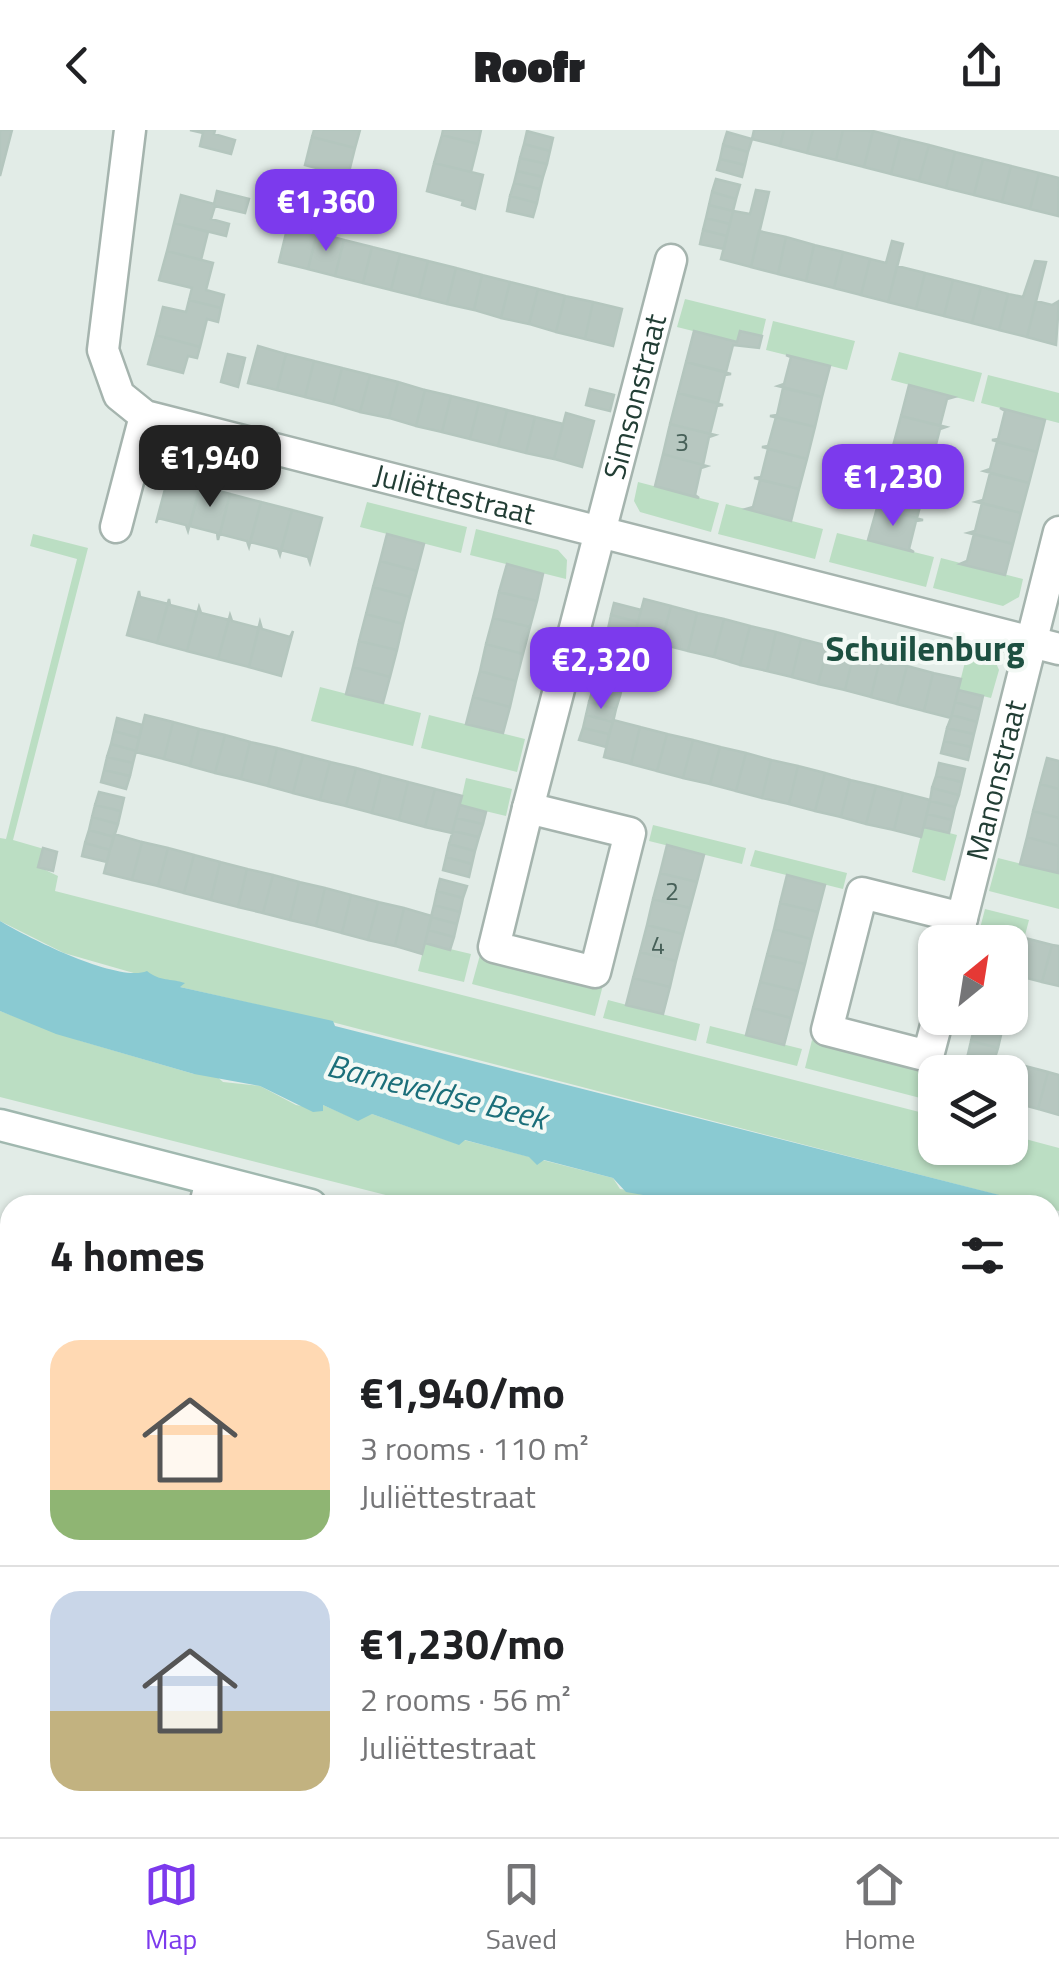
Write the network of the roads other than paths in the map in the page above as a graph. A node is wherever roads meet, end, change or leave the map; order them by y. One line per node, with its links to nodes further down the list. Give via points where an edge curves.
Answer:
1 (130, 130): 3 (street, via 102,350 119,394)
2 (672, 260): 5 (street, Simsonstraat)
3 (145, 416): 4 (street); 5 (street, Juliëttestraat)
4 (116, 527)
5 (602, 532): 7 (street, Juliëttestraat); 8 (street, Simsonstraat)
6 (1059, 532): 7 (street, Manonstraat)
7 (1044, 646): 10 (street, Manonstraat)
8 (528, 808): 8 (street, Simsonstraat, via 494,947 595,972 630,833)
9 (946, 925): 11 (street, via 862,893 826,1030 928,1056)
10 (960, 925)
11 (934, 1035)
12 (0, 1125): 13 (street)
13 (208, 1192)

